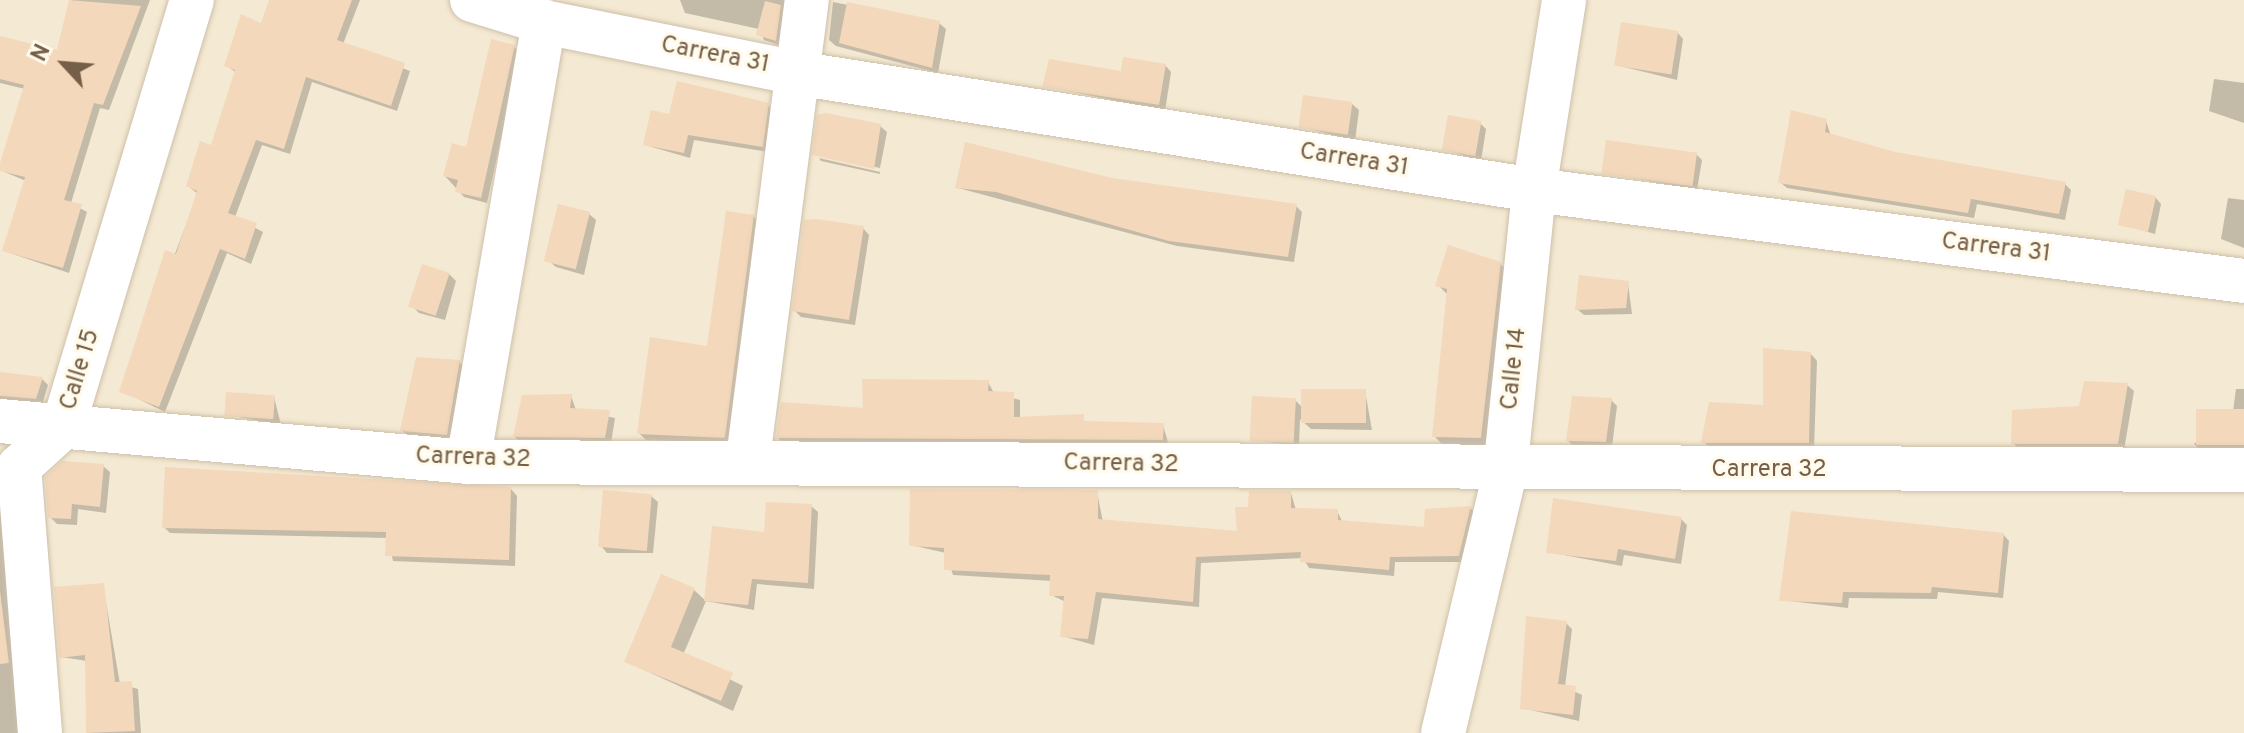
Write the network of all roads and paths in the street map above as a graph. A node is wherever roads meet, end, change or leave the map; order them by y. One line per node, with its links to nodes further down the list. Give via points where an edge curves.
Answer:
1 (192, 0): 10 (street, Calle 15)
2 (472, 0): 5 (street, Carrera 31)
3 (807, 0): 6 (street)
4 (1564, 0): 7 (street, Calle 14)
5 (544, 22): 6 (street, Carrera 31); 12 (street)
6 (796, 73): 7 (street, Carrera 31); 11 (street)
7 (1534, 190): 8 (street, Carrera 31); 14 (street, Calle 14)
8 (2244, 281)
9 (0, 421): 10 (street, Carrera 32)
10 (63, 427): 12 (street, Carrera 32); 15 (street, Calle 15, via 19,467)
11 (748, 459): 12 (street, Carrera 32); 14 (street, Carrera 32)
12 (468, 462)
13 (2244, 470): 14 (street, Carrera 32)
14 (1505, 472): 16 (street, Calle 14)
15 (40, 733)
16 (1443, 733)

